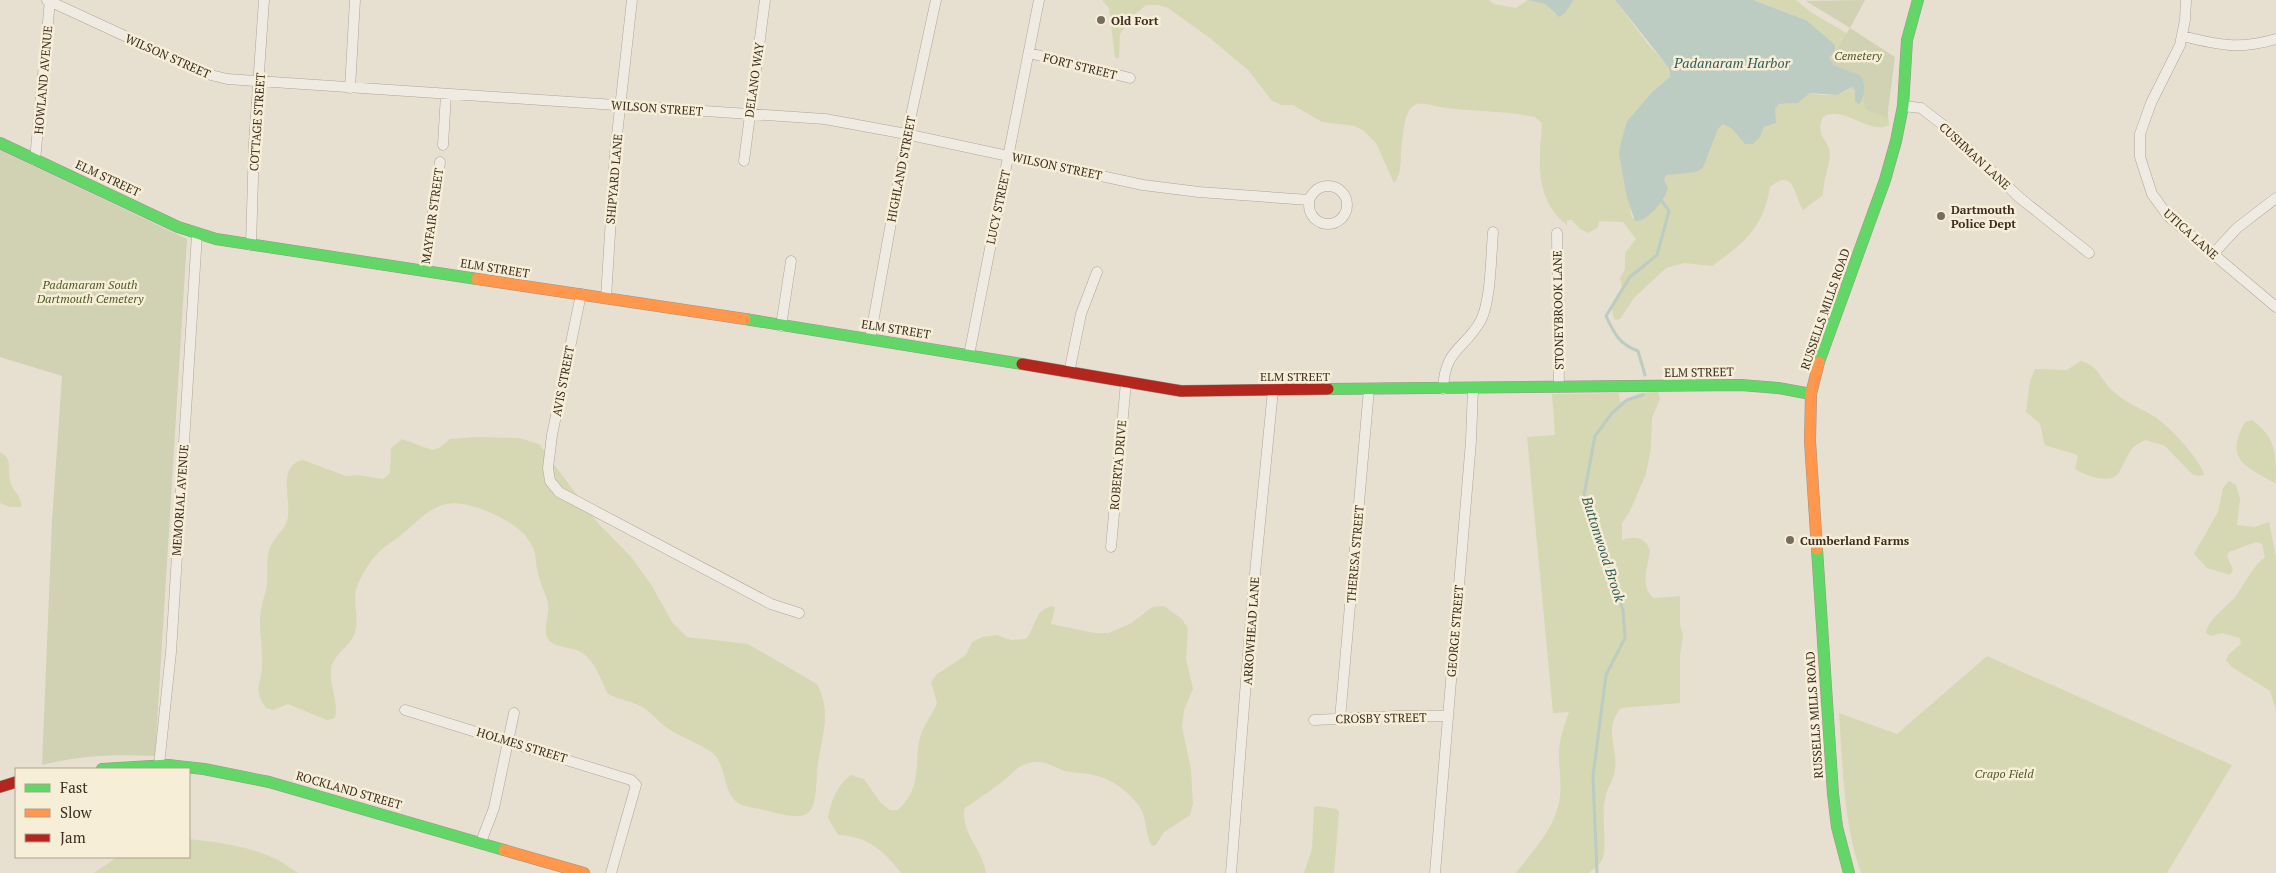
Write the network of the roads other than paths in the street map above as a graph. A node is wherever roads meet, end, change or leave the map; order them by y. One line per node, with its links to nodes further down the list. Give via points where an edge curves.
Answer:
1 (49, 0): 14 (street, WILSON STREET, via 207,74); 24 (street, HOWLAND AVENUE)
2 (264, 0): 14 (street, COTTAGE STREET)
3 (354, 0): 15 (street)
4 (632, 0): 17 (street, SHIPYARD LANE)
5 (765, 0): 19 (street, DELANO WAY)
6 (936, 0): 20 (street, HIGHLAND STREET)
7 (1040, 0): 12 (street, LUCY STREET)
8 (1918, 0): 18 (street, RUSSELLS MILLS ROAD, via 1908,40)
9 (2186, 0): 10 (street, UTICA LANE)
10 (2182, 36): 11 (street, via 2231,47); 34 (street, UTICA LANE, via 2140,134 2140,157 2158,204)
11 (2276, 39)
12 (1029, 53): 13 (street, FORT STREET); 23 (street, LUCY STREET)
13 (1130, 78)
14 (259, 82): 15 (street, WILSON STREET); 32 (street, COTTAGE STREET)
15 (350, 88): 16 (street, WILSON STREET)
16 (446, 94): 17 (street, WILSON STREET); 22 (street)
17 (622, 106): 19 (street, WILSON STREET); 39 (street, SHIPYARD LANE)
18 (1903, 106): 33 (street, CUSHMAN LANE, via 1921,108 1928,113 2020,198); 51 (street, RUSSELLS MILLS ROAD, via 1885,180 1822,350)
19 (749, 114): 20 (street, WILSON STREET, via 825,119); 25 (street, DELANO WAY)
20 (907, 134): 23 (street, WILSON STREET); 42 (street, HIGHLAND STREET)
21 (0, 143): 24 (street, ELM STREET)
22 (442, 145)
23 (1009, 156): 28 (street, WILSON STREET, via 1143,185); 43 (street, LUCY STREET)
24 (35, 160): 31 (street, ELM STREET)
25 (744, 160)
26 (440, 162): 36 (street, MAYFAIR STREET)
27 (2276, 198): 34 (street, via 2237,228)
28 (1309, 200)
29 (1493, 232): 49 (street, via 1484,312 1446,364)
30 (1557, 233): 46 (street, STONEYBROOK LANE)
31 (197, 234): 32 (street, ELM STREET); 60 (street, MEMORIAL AVENUE, via 171,652)
32 (251, 245): 36 (street, ELM STREET)
33 (2089, 253)
34 (2213, 254): 40 (street, UTICA LANE)
35 (791, 262): 41 (street)
36 (424, 271): 38 (street, ELM STREET)
37 (1096, 272): 44 (street, via 1081,314)
38 (581, 294): 39 (street, ELM STREET); 53 (street, AVIS STREET, via 552,435 548,468 550,481 559,492 771,604)
39 (606, 298): 41 (street, ELM STREET)
40 (2276, 307)
41 (781, 326): 42 (street, ELM STREET)
42 (870, 339): 43 (street, ELM STREET)
43 (969, 355): 44 (street, ELM STREET)
44 (1069, 373): 45 (street, ELM STREET)
45 (1126, 382): 50 (street, ELM STREET, via 1181,391); 52 (street, ROBERTA DRIVE)
46 (1559, 387): 47 (street, ELM STREET); 51 (street, ELM STREET, via 1741,385)
47 (1473, 388): 49 (street, ELM STREET); 56 (street, GEORGE STREET)
48 (1369, 389): 49 (street, ELM STREET); 50 (street, ELM STREET); 57 (street, THERESA STREET)
49 (1443, 389)
50 (1273, 390): 67 (street, ARROWHEAD LANE)
51 (1811, 394): 69 (street, RUSSELLS MILLS ROAD, via 1810,441 1833,794 1837,827)
52 (1111, 547)
53 (799, 613)
54 (405, 710): 59 (street, HOLMES STREET)
55 (514, 713): 59 (street)
56 (1447, 716): 57 (street, CROSBY STREET); 68 (street, GEORGE STREET)
57 (1340, 718): 58 (street, CROSBY STREET)
58 (1314, 720)
59 (506, 740): 64 (street, via 494,808); 66 (street, HOLMES STREET, via 631,780 636,785)
60 (160, 765): 61 (street, ROCKLAND STREET); 64 (street, ROCKLAND STREET, via 204,769 269,782)
61 (116, 768)
62 (15, 782): 63 (street)
63 (0, 787)
64 (480, 842): 65 (street, ROCKLAND STREET)
65 (584, 873)
66 (611, 873)
67 (1231, 873)
68 (1435, 873)
69 (1849, 873)

